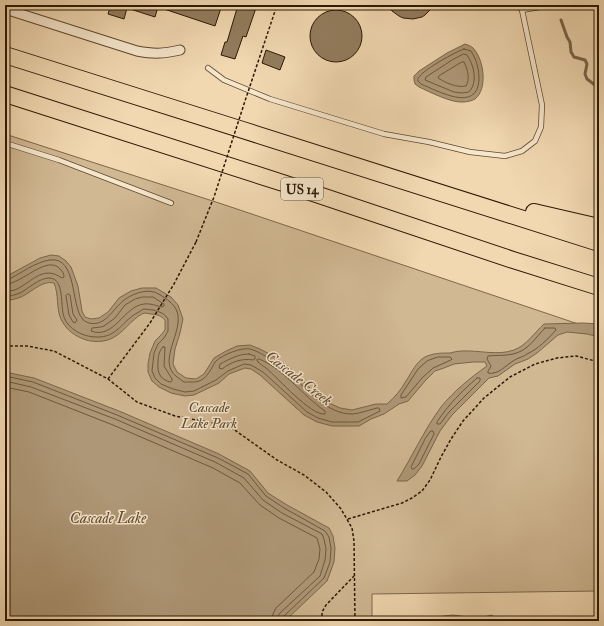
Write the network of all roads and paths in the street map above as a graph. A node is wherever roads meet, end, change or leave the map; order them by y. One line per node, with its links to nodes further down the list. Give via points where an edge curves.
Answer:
1 (277, 5): 18 (path, bridge, via 216,191 196,242 154,316)
2 (516, 5): 5 (lane)
3 (552, 5): 5 (lane)
4 (5, 9): 6 (street, via 136,51 165,53)
5 (522, 10): 8 (lane, via 542,105 541,127 535,140 522,151 505,156 470,152 384,134 270,99 224,80)
6 (180, 50)
7 (5, 55): 11 (highway)
8 (208, 68)
9 (5, 94): 15 (highway, US 14)
10 (5, 143): 12 (lane, via 59,160)
11 (423, 186): 13 (highway); 14 (highway)
12 (171, 203)
13 (599, 227)
14 (599, 243)
15 (599, 287)
16 (5, 346): 18 (path, via 27,346 54,351)
17 (599, 362): 19 (path, via 576,356 558,358 535,364 510,377 484,398 463,421 422,491 402,503)
18 (108, 379): 19 (path, via 136,402 175,416 230,426 326,492)
19 (348, 519): 20 (path, via 354,541)
20 (354, 576): 21 (path, via 326,605 322,612); 22 (path)
21 (322, 621)
22 (355, 621)

